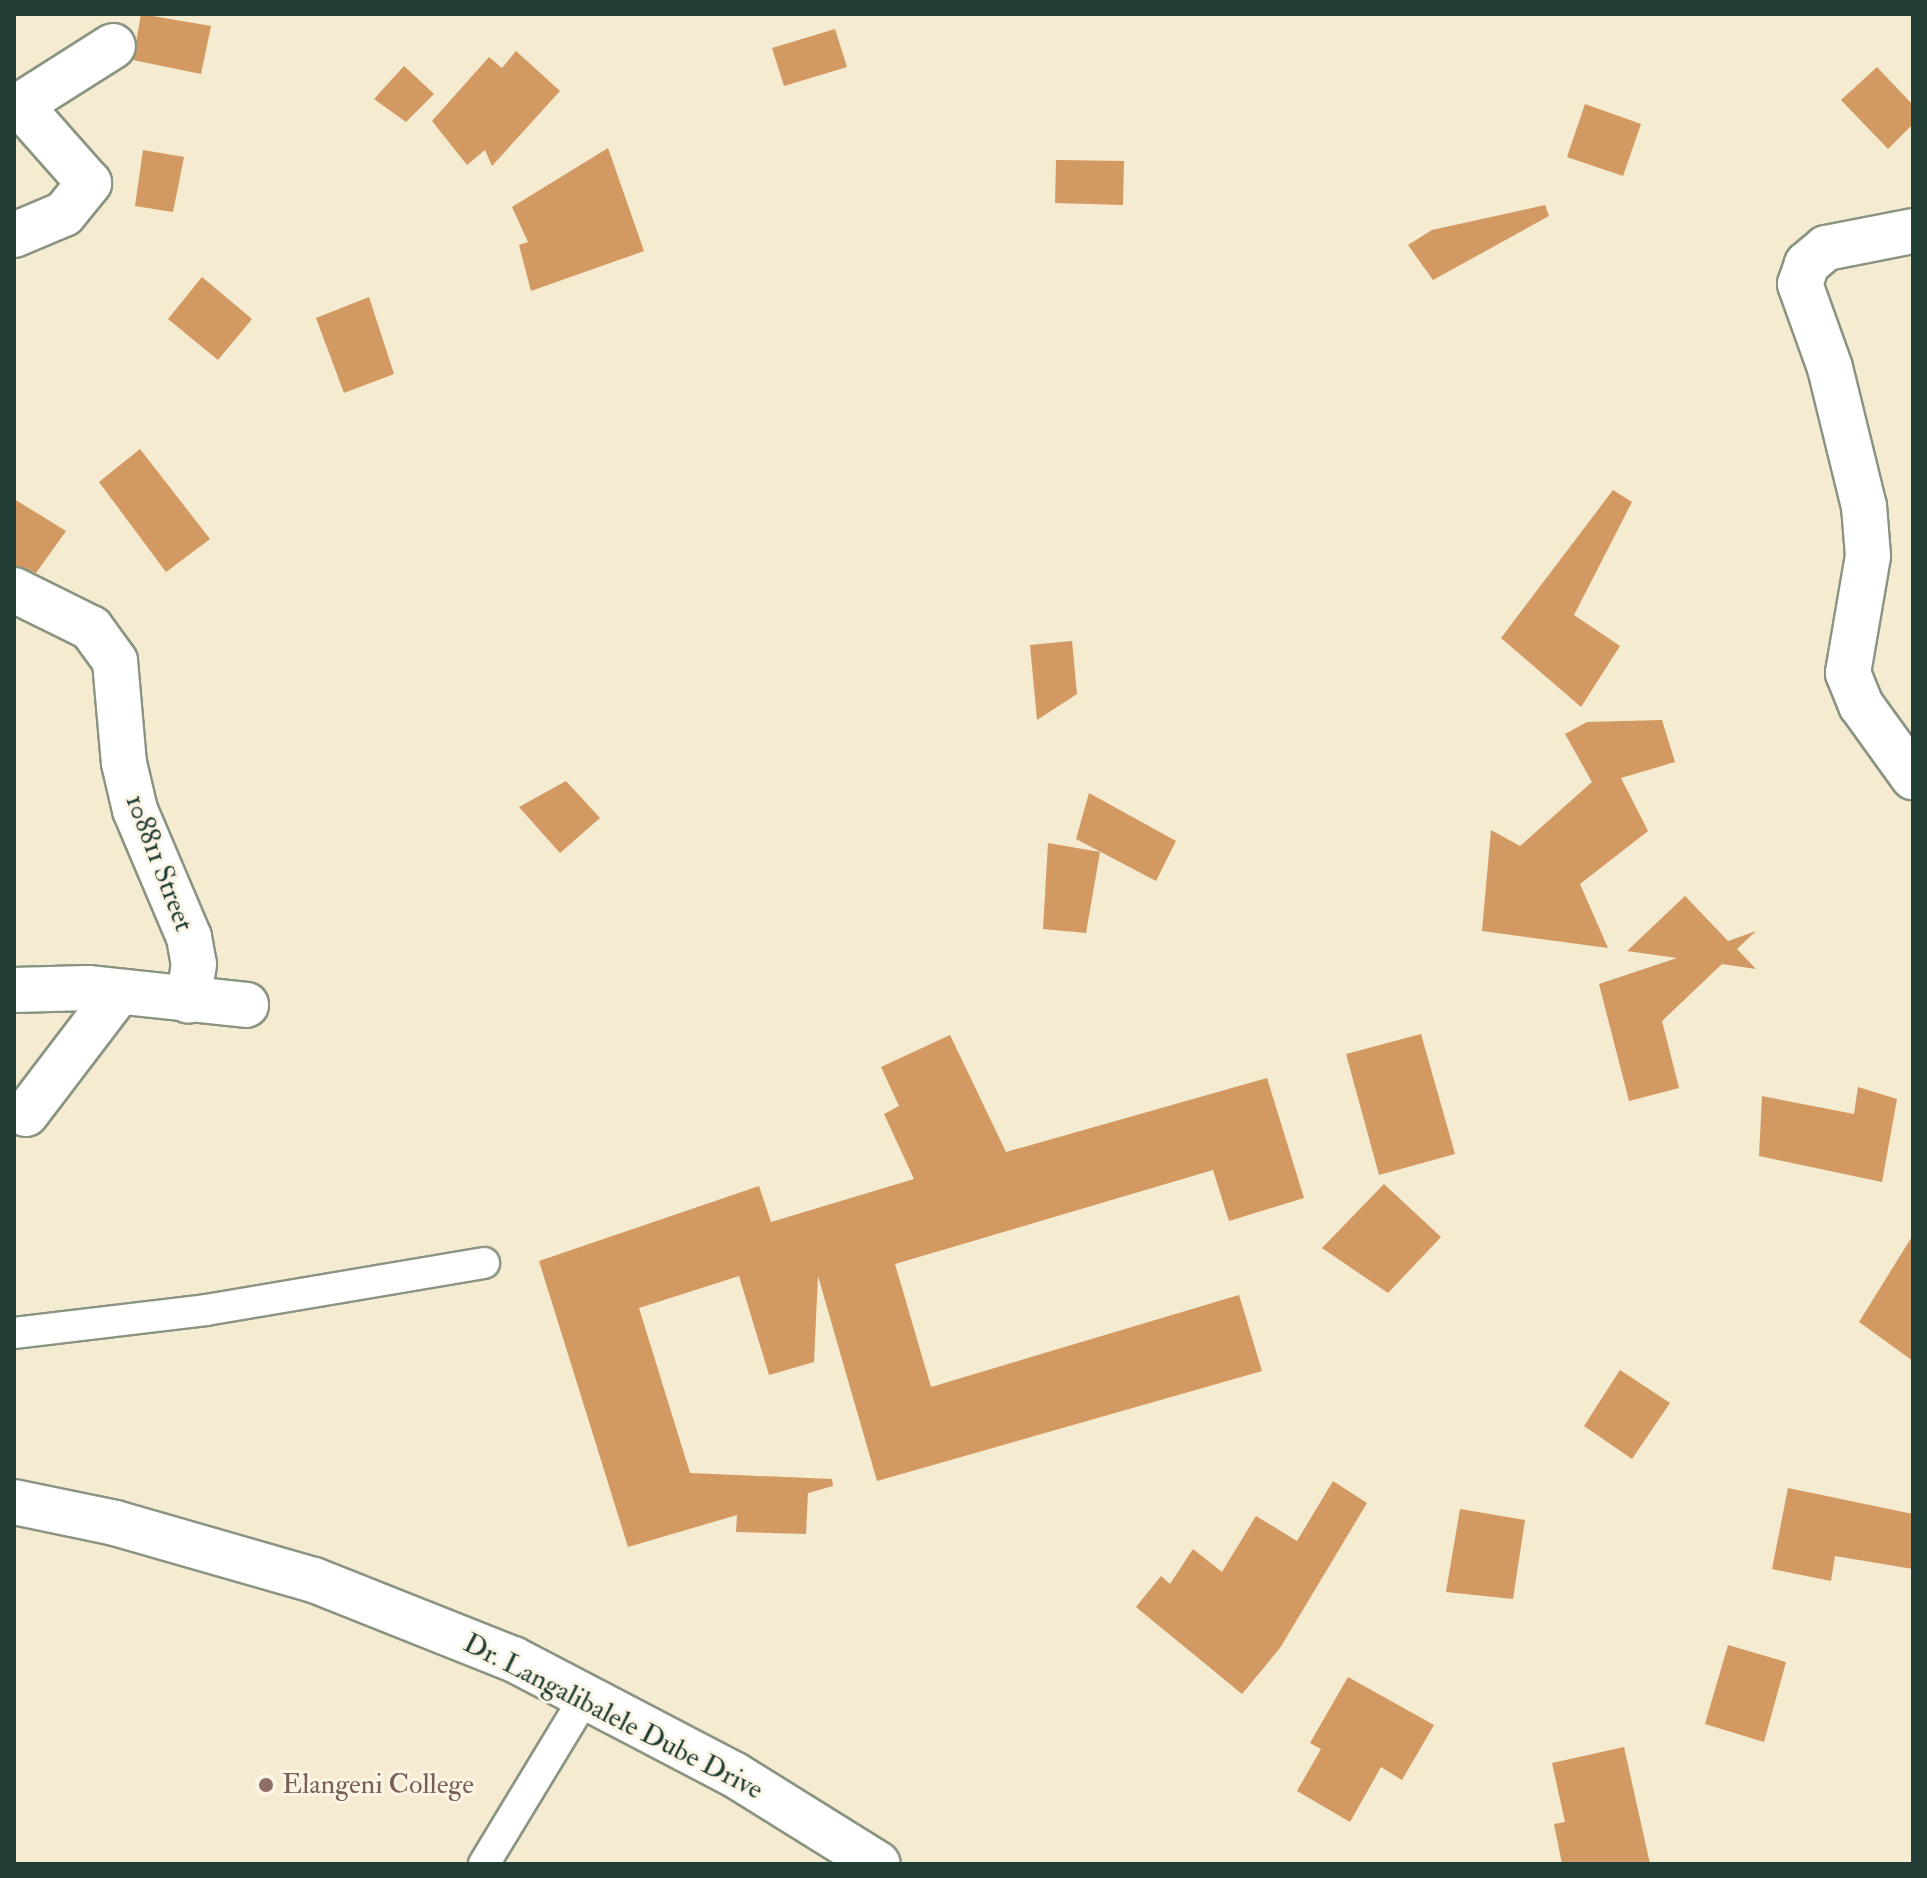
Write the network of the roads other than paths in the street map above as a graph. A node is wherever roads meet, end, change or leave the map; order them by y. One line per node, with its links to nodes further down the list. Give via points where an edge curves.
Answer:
1 (113, 46): 3 (street, via 20,105 89,183 64,214)
2 (1913, 231): 5 (street, via 1826,248 1807,264 1800,284 1830,368 1864,506 1868,556 1848,673 1861,705)
3 (14, 235)
4 (14, 590): 8 (street, 108811 Street, via 91,628 115,661 124,763 135,810 192,950)
5 (1913, 777)
6 (14, 990): 7 (street)
7 (119, 992): 8 (street); 10 (street)
8 (188, 1001): 9 (street)
9 (246, 1005)
10 (18, 1109)
11 (484, 1263): 12 (lane, via 206,1310)
12 (14, 1333)
13 (14, 1502): 14 (street, Dr. Langalibalele Dube Drive, via 115,1523 314,1580 513,1659)
14 (585, 1697): 15 (lane); 16 (street, Dr. Langalibalele Dube Drive, via 735,1775)
15 (484, 1864)
16 (878, 1864)

